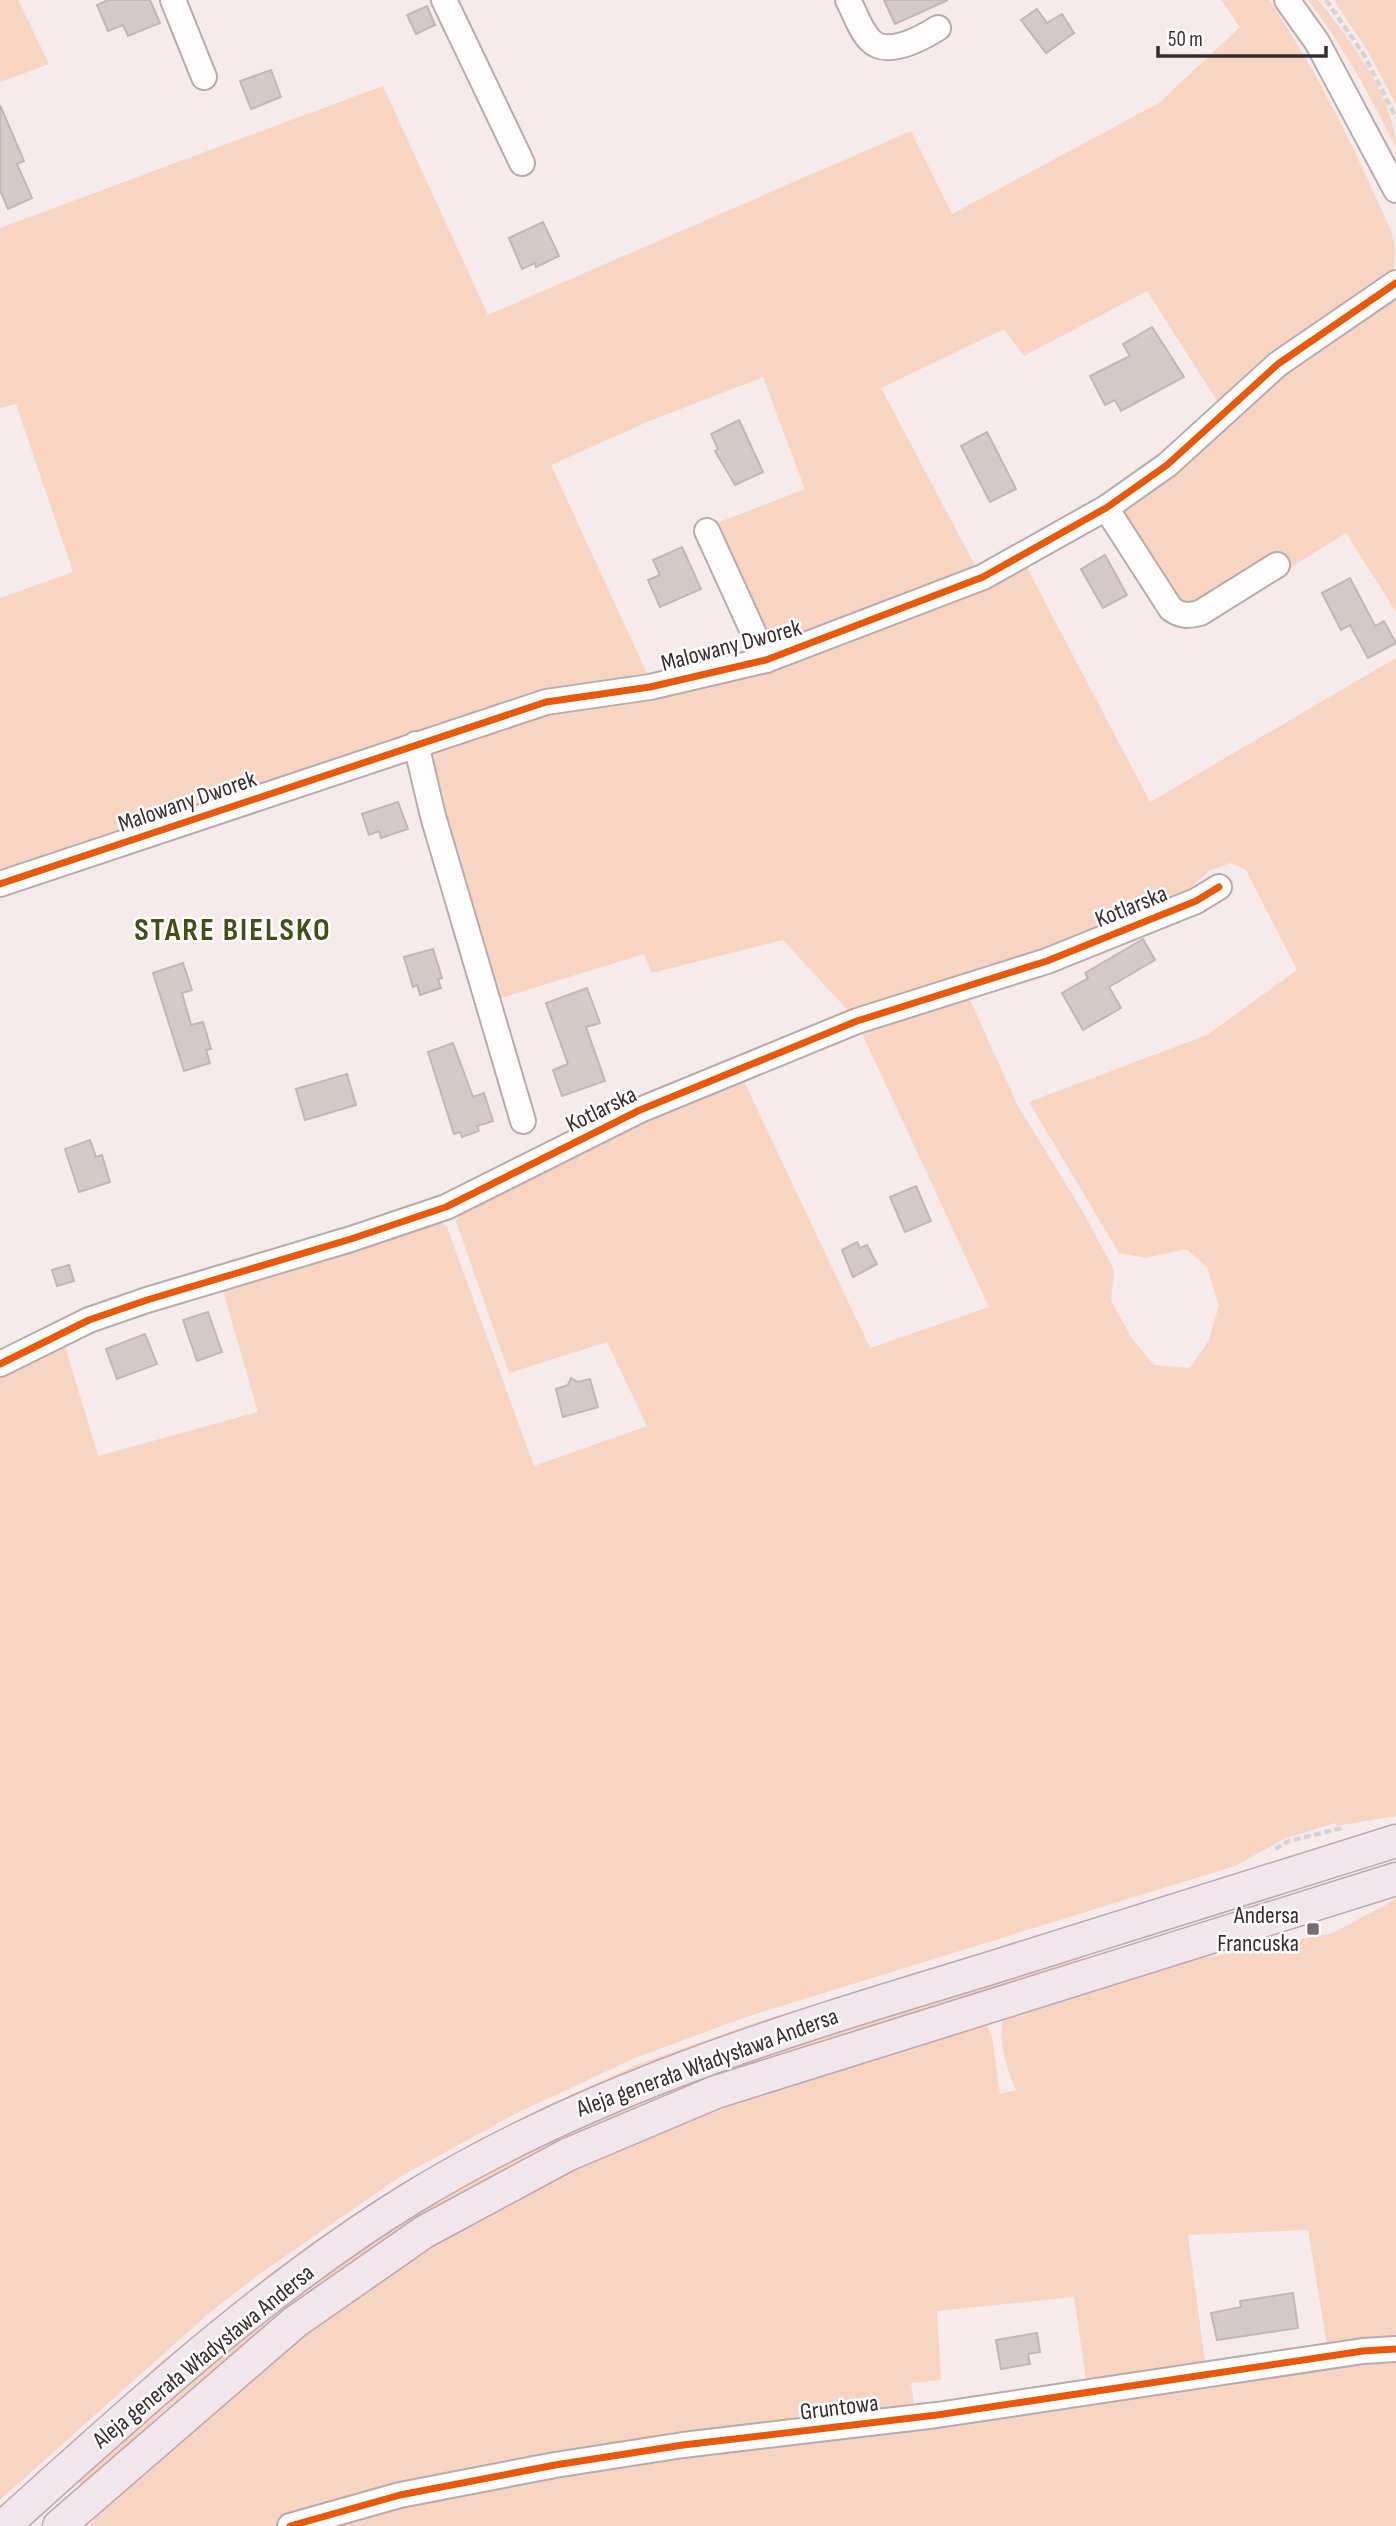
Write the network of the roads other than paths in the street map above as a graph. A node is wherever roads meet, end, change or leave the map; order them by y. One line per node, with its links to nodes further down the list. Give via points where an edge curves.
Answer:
1 (173, 0): 6 (street)
2 (444, 0): 7 (street)
3 (848, 0): 5 (street, via 876,46 920,40)
4 (1287, 0): 8 (street, via 1317,42)
5 (938, 28)
6 (204, 76)
7 (522, 163)
8 (1396, 190)
9 (1396, 283): 10 (street, Malowany Dworek, via 1278,365 1167,465)
10 (1107, 508): 12 (street, via 1178,614 1199,613); 13 (street, Malowany Dworek, via 983,578)
11 (707, 531): 13 (street)
12 (1277, 565)
13 (766, 660): 14 (street, Malowany Dworek, via 650,687 546,702)
14 (416, 744): 15 (street, Malowany Dworek); 17 (street, via 440,842)
15 (0, 884)
16 (1219, 887): 18 (street, Kotlarska, via 1196,901 1047,961 857,1021 640,1110 446,1207 89,1320)
17 (523, 1121)
18 (0, 1364)
19 (1396, 1841): 21 (main road, Aleja generała Władysława Andersa)
20 (1396, 1879): 22 (main road, Aleja generała Władysława Andersa)
21 (1085, 1937): 22 (main road); 24 (main road, Aleja generała Władysława Andersa, via 707,2057 557,2118 410,2199 271,2294)
22 (1096, 1973): 25 (main road, Aleja generała Władysława Andersa, via 716,2092 555,2161 424,2232 295,2322)
23 (1396, 2349): 26 (street, Gruntowa, via 555,2465 400,2495)
24 (4, 2526)
25 (59, 2526)
26 (290, 2526)

